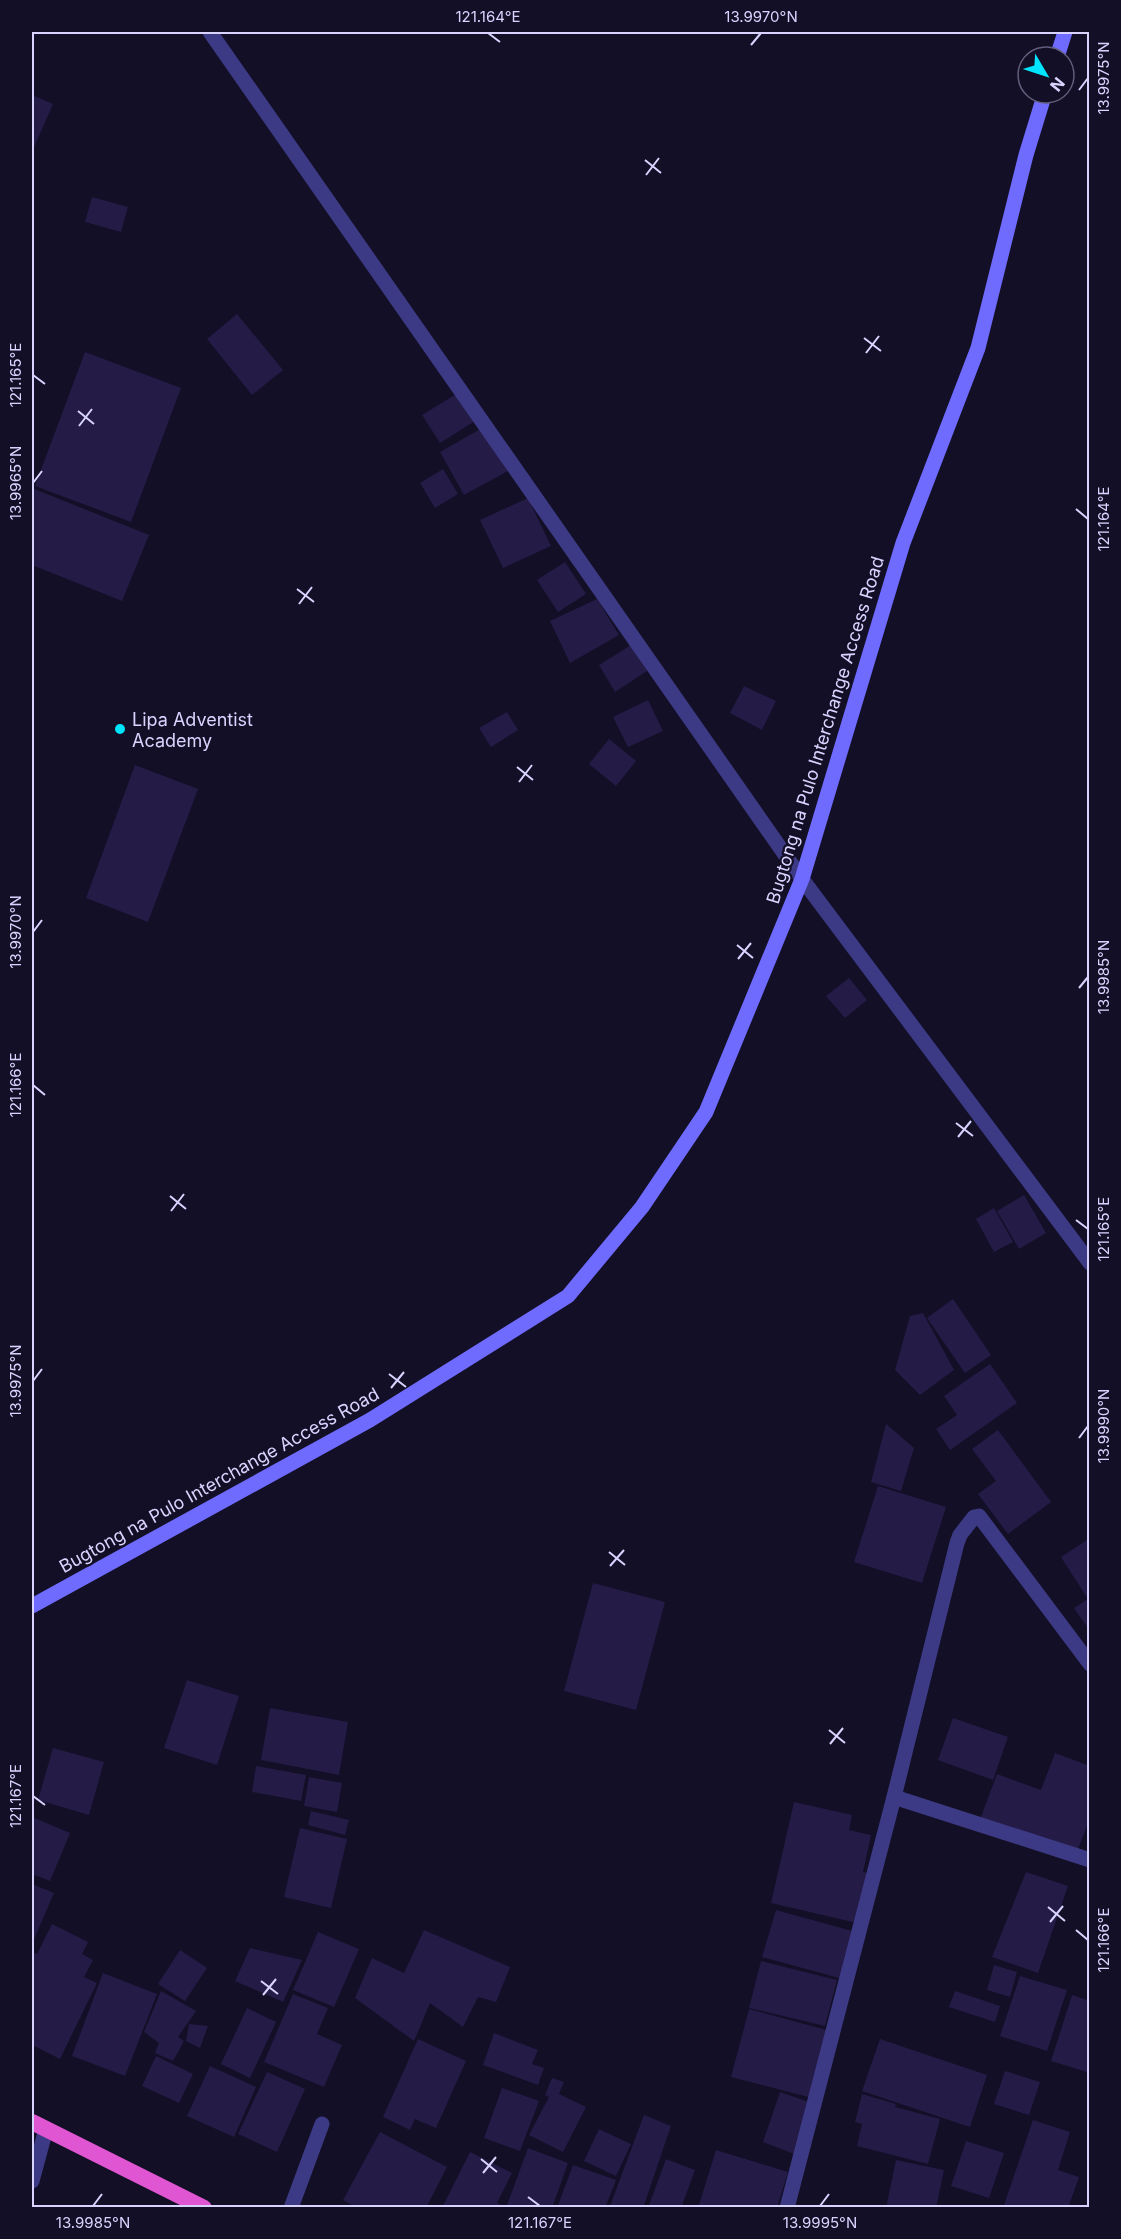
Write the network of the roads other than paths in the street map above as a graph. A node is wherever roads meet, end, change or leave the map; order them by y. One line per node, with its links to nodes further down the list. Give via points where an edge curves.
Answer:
1 (210, 32): 3 (street)
2 (1041, 105): 3 (main road, Bugtong na Pulo Interchange Access Road, via 978,348 903,543)
3 (802, 879): 4 (street); 5 (main road, Bugtong na Pulo Interchange Access Road, via 706,1112 642,1207 568,1296 370,1420)
4 (1089, 1263)
5 (32, 1606)
6 (1089, 1664): 7 (street, via 979,1516 974,1517 957,1543)
7 (894, 1797): 8 (street); 14 (street)
8 (1089, 1860)
9 (322, 2124): 13 (street)
10 (39, 2125): 11 (street); 12 (highway)
11 (32, 2181)
12 (204, 2208)
13 (291, 2208)
14 (787, 2208)

